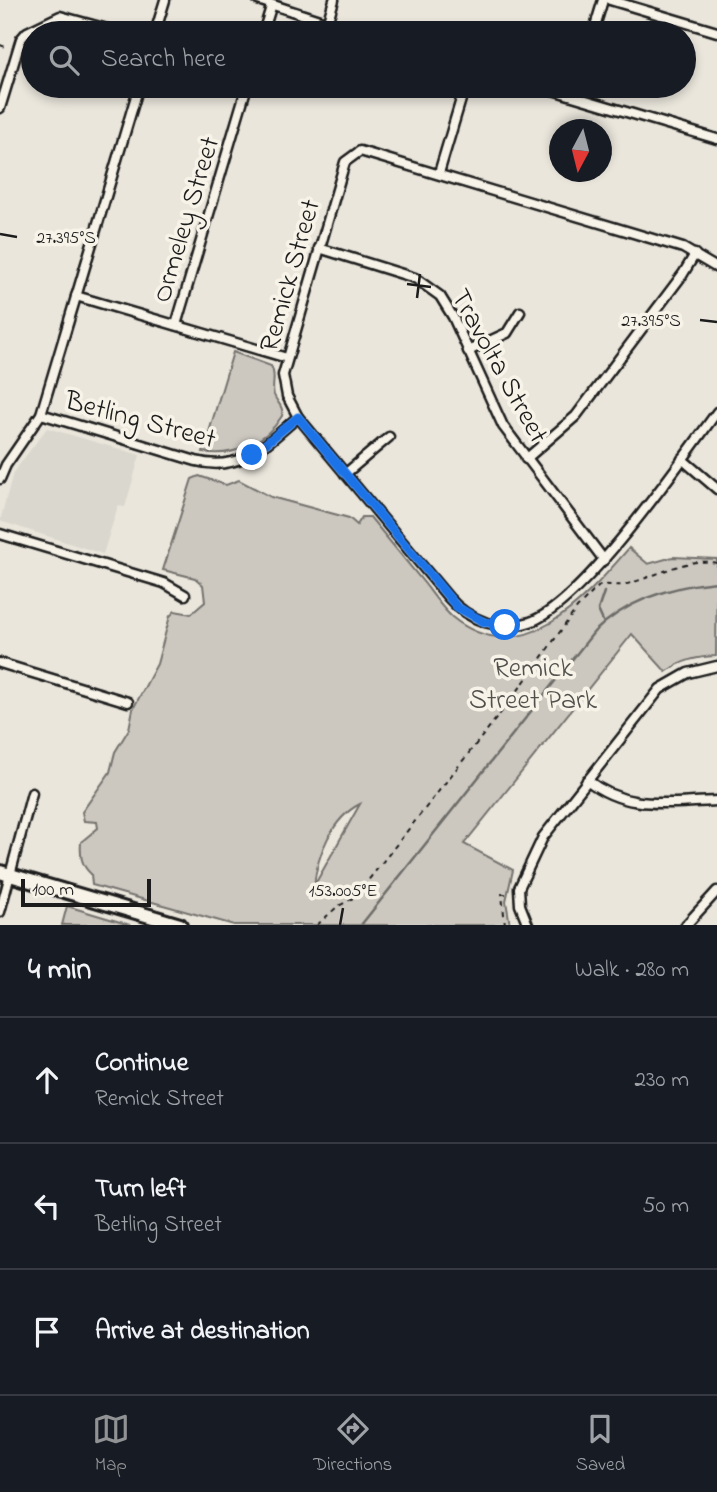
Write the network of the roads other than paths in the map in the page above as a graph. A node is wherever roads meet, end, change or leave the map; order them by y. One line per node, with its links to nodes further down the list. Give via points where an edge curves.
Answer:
1 (165, 0): 9 (street)
2 (258, 0): 6 (street)
3 (334, 0): 12 (street)
4 (603, 0): 13 (street)
5 (610, 0): 14 (street)
6 (271, 7): 10 (street); 11 (street)
7 (46, 21): 8 (street, via 55,16)
8 (81, 21)
9 (159, 21)
10 (267, 21)
11 (317, 21)
12 (328, 21)
13 (597, 21)
14 (680, 21)
15 (696, 26): 16 (street)
16 (717, 32)
17 (21, 42): 22 (street)
18 (135, 98): 28 (street)
19 (243, 98): 30 (street, Ormeley Street)
20 (461, 98): 24 (street)
21 (582, 98): 23 (street)
22 (0, 108)
23 (717, 139)
24 (439, 173): 25 (street, Remick Street, via 351,149); 26 (street, Remick Street)
25 (319, 248): 31 (street, Travolta Street, via 423,282 446,305); 32 (street, Remick Street)
26 (695, 254): 27 (street, Remick Street); 37 (street, via 576,416)
27 (717, 268)
28 (76, 296): 30 (street); 34 (street)
29 (520, 312): 31 (street, via 507,334)
30 (176, 325): 32 (street)
31 (468, 351): 37 (street, Travolta Street, via 495,412)
32 (287, 358): 35 (street, Remick Street, via 285,390)
33 (717, 412): 38 (street)
34 (41, 414): 35 (street, Betling Street, via 221,465 252,455); 40 (street)
35 (298, 417): 39 (street, Remick Street)
36 (389, 437): 39 (street)
37 (526, 459): 43 (street, Travolta Street)
38 (682, 459): 41 (street); 43 (street)
39 (345, 474): 43 (street, Remick Street, via 457,607 475,619 493,624 535,620)
40 (0, 480)
41 (717, 489)
42 (0, 534): 44 (street, via 164,583)
43 (604, 560)
44 (185, 594)
45 (0, 663): 47 (street)
46 (717, 666): 48 (street, via 688,673 660,689)
47 (128, 702)
48 (587, 780): 50 (street, via 611,797 629,802); 55 (street, via 543,837 518,894)
49 (32, 793): 51 (street)
50 (717, 801)
51 (5, 874): 53 (street); 54 (main road)
52 (717, 891): 56 (street)
53 (0, 912)
54 (180, 925)
55 (528, 925)
56 (686, 925)

